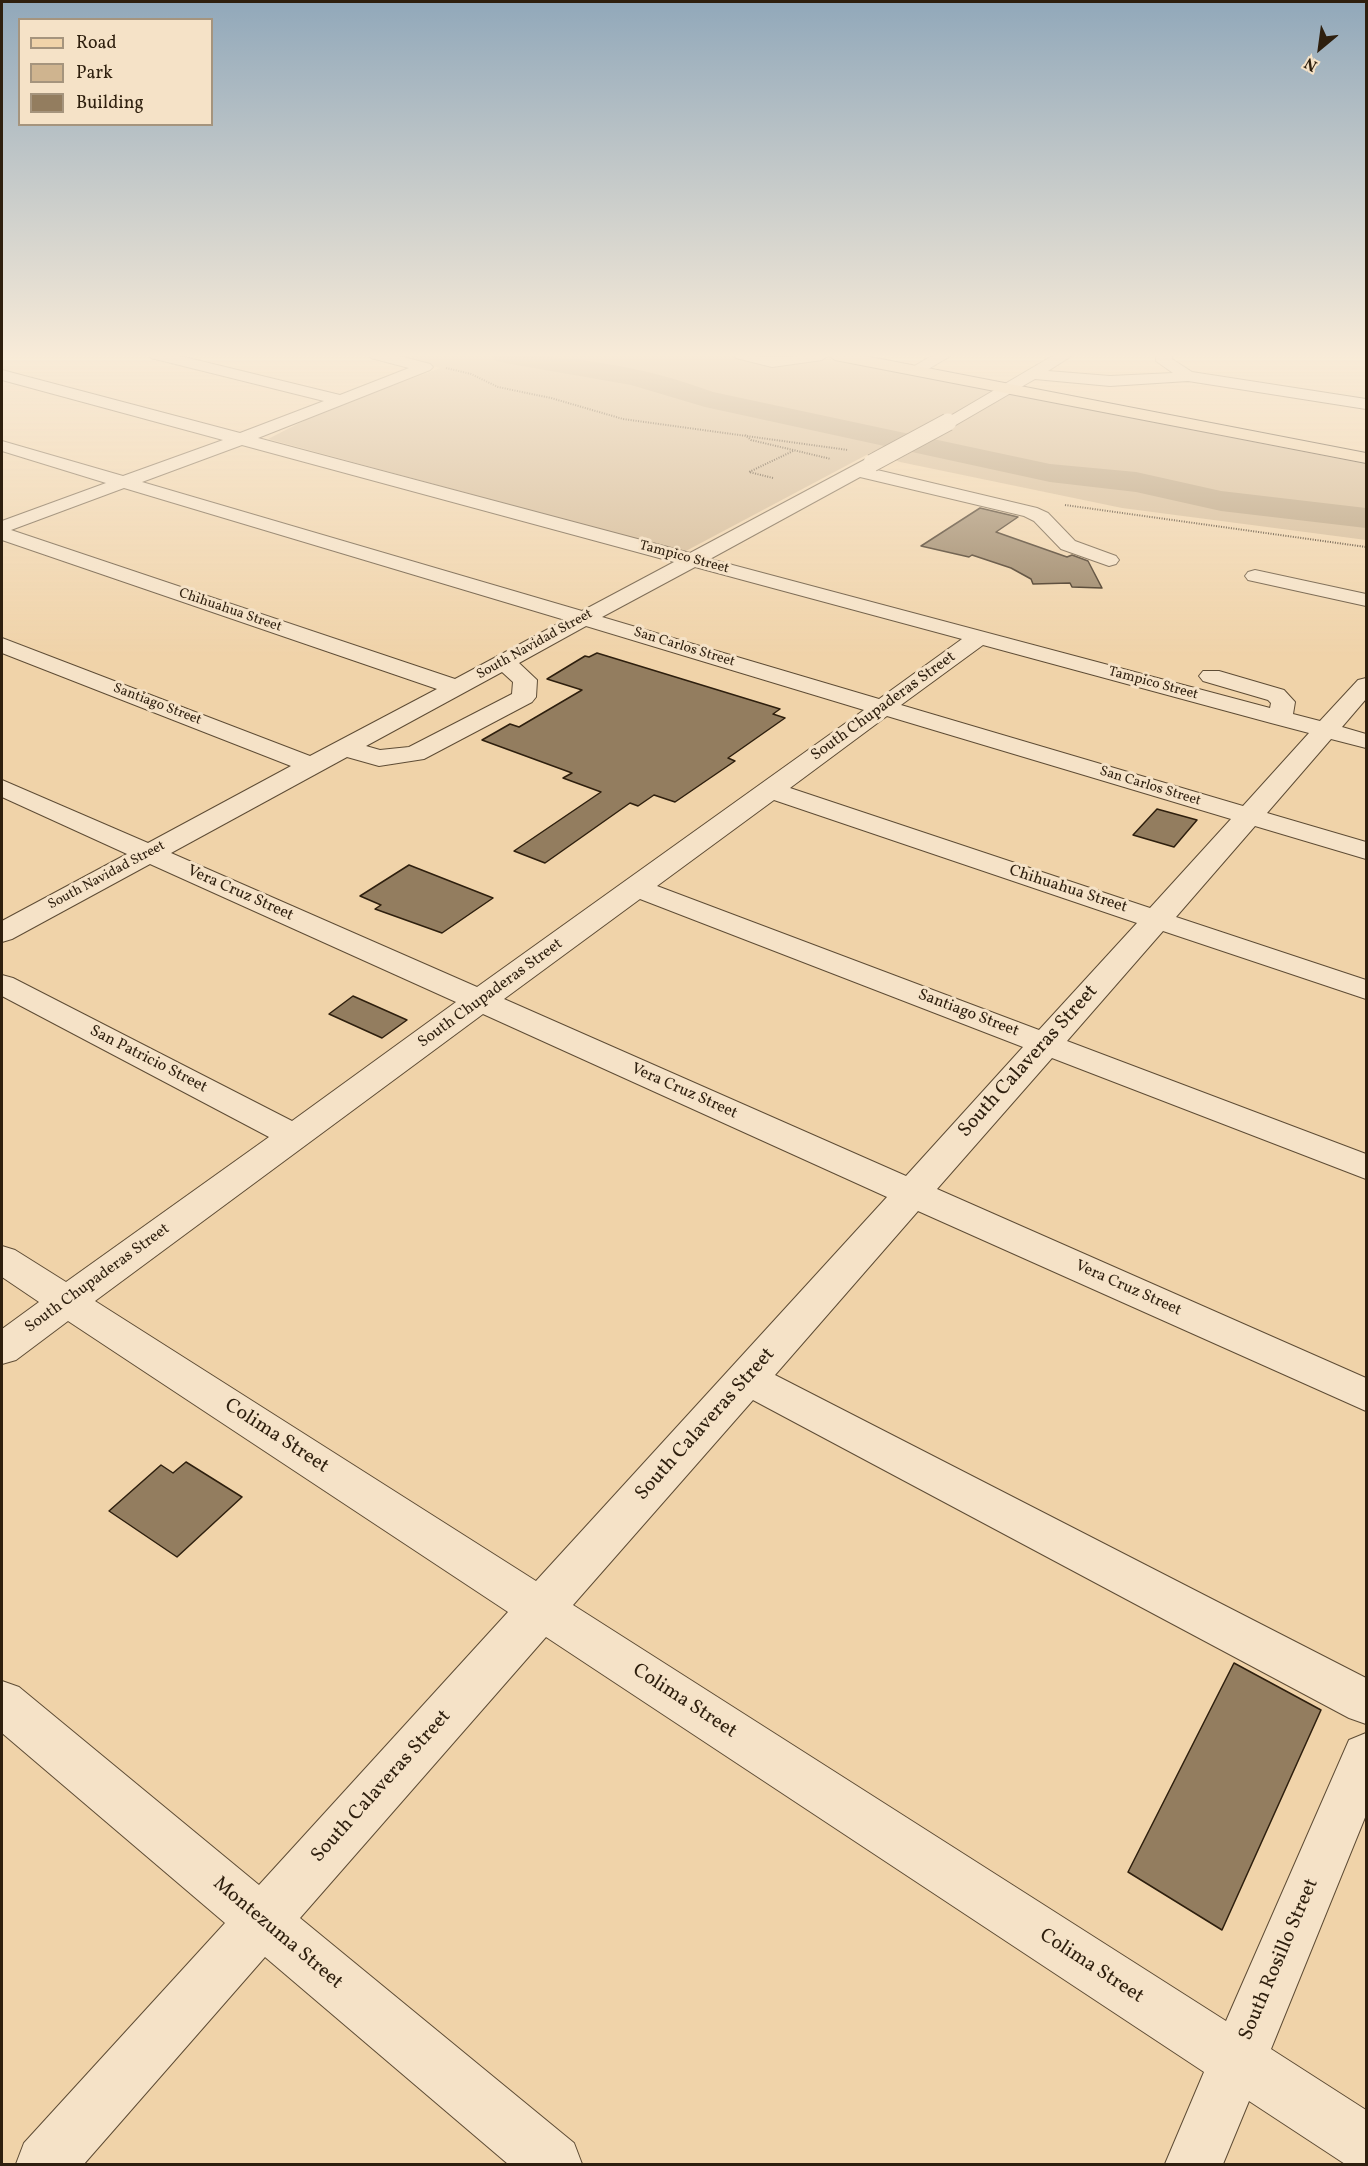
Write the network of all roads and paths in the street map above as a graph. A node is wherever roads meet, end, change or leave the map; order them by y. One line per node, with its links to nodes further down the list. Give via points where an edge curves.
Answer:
1 (36, 456): 10 (street, San Carlos Street)
2 (197, 456): 10 (street)
3 (302, 456): 13 (street, Tampico Street)
4 (782, 456): 9 (path, via 749,472)
5 (819, 456): 7 (path)
6 (886, 456): 8 (street, South Navidad Street, bridge)
7 (835, 460)
8 (865, 467): 13 (street, South Navidad Street); 14 (street, via 1030,512 1041,517 1068,545)
9 (773, 478)
10 (125, 482): 11 (street); 17 (street, San Carlos Street)
11 (2, 527)
12 (2, 534): 24 (street, Chihuahua Street)
13 (690, 560): 17 (street, South Navidad Street); 18 (street, Tampico Street)
14 (1109, 560)
15 (1255, 576): 16 (street)
16 (1366, 600)
17 (585, 618): 21 (street, South Navidad Street); 25 (street, San Carlos Street)
18 (977, 636): 19 (street, South Chupaderas Street, via 981,628 1000,623); 25 (street, South Chupaderas Street); 26 (street, Tampico Street)
19 (1084, 643)
20 (2, 645): 30 (street, Santiago Street)
21 (505, 662): 24 (street, South Navidad Street); 29 (street, via 525,680 524,697 415,754 379,758)
22 (1185, 669): 26 (street, via 1276,695 1283,702)
23 (1366, 685): 27 (street, South Calaveras Street)
24 (458, 688): 29 (street, South Navidad Street)
25 (883, 707): 32 (street, South Chupaderas Street); 33 (street, San Carlos Street)
26 (1280, 718): 27 (street, Tampico Street)
27 (1327, 730): 28 (street, Tampico Street); 33 (street, South Calaveras Street)
28 (1366, 741)
29 (345, 748): 30 (street, South Navidad Street)
30 (313, 766): 35 (street, South Navidad Street)
31 (2, 788): 35 (street, Vera Cruz Street)
32 (770, 790): 36 (street, South Chupaderas Street); 37 (street, Chihuahua Street)
33 (1250, 816): 34 (street, San Carlos Street); 37 (street, South Calaveras Street)
34 (1366, 851)
35 (148, 853): 38 (street, South Navidad Street); 41 (street, Vera Cruz Street)
36 (637, 888): 41 (street, South Chupaderas Street); 42 (street, Santiago Street)
37 (1157, 919): 40 (street, Chihuahua Street); 42 (street, South Calaveras Street)
38 (2, 933)
39 (2, 984): 43 (street, San Patricio Street)
40 (1366, 990)
41 (481, 1002): 43 (street, South Chupaderas Street); 45 (street, Vera Cruz Street)
42 (1046, 1044): 44 (street, Santiago Street); 45 (street, South Calaveras Street)
43 (294, 1136): 47 (street, South Chupaderas Street)
44 (1366, 1167)
45 (912, 1193): 49 (street, South Calaveras Street); 50 (street, Vera Cruz Street)
46 (2, 1259): 47 (street, Colima Street)
47 (68, 1301): 48 (street, South Chupaderas Street); 51 (street, Colima Street)
48 (2, 1349)
49 (747, 1379): 51 (street, South Calaveras Street); 52 (street)
50 (1366, 1395)
51 (540, 1609): 55 (street, South Calaveras Street); 56 (street, Colima Street)
52 (1366, 1702)
53 (2, 1703): 55 (street, Montezuma Street)
54 (1366, 1756): 56 (street, South Rosillo Street)
55 (262, 1921): 58 (street, South Calaveras Street); 59 (street, Montezuma Street)
56 (1237, 2061): 57 (street, Colima Street); 60 (street, South Rosillo Street)
57 (1366, 2144)
58 (45, 2164)
59 (553, 2164)
60 (1194, 2164)

